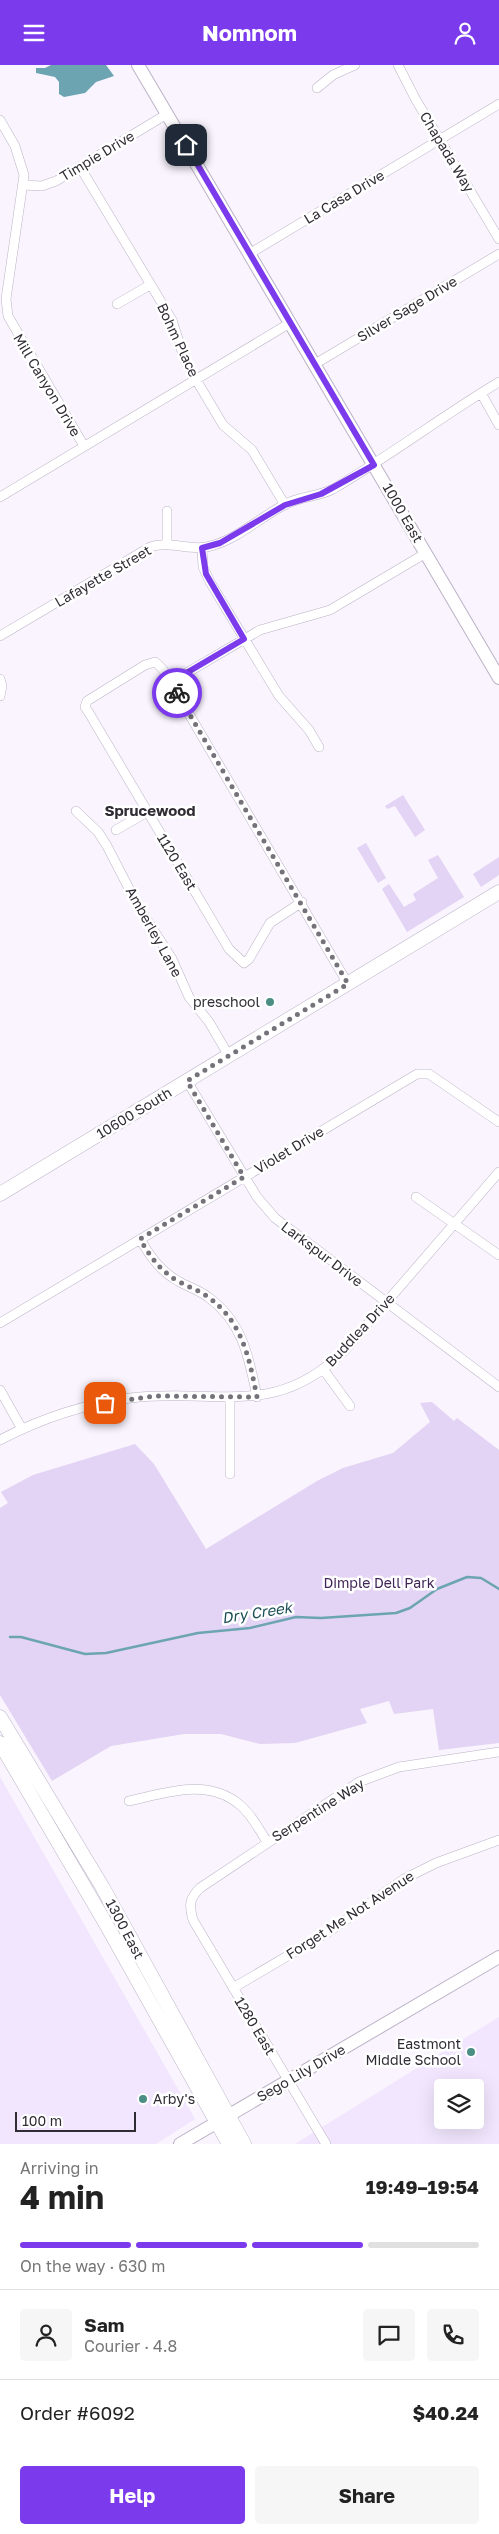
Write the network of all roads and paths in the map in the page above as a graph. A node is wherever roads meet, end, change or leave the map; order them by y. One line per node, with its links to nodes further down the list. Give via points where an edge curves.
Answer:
1 (138, 65): 6 (street, 1000 East)
2 (355, 65): 4 (street, via 333,75)
3 (398, 65): 8 (street, Chapada Way)
4 (317, 88)
5 (499, 104): 8 (street, La Casa Drive)
6 (167, 115): 9 (street, Timpie Drive); 12 (street, 1000 East)
7 (0, 120): 10 (street, Mill Canyon Drive, via 19,156)
8 (440, 139): 11 (street, Chapada Way); 12 (street, La Casa Drive)
9 (80, 167): 10 (street, Timpie Drive, via 49,184); 14 (street, Bohm Place)
10 (23, 185): 22 (street, Mill Canyon Drive, via 6,299 8,316)
11 (499, 239)
12 (249, 254): 16 (street, 1000 East)
13 (499, 254): 17 (street, Silver Sage Drive)
14 (150, 285): 15 (street); 18 (street, Bohm Place, via 172,320 185,361)
15 (117, 304)
16 (290, 323): 17 (street, 1000 East); 18 (street)
17 (315, 364): 23 (street, 1000 East)
18 (196, 380): 22 (street); 25 (street, Bohm Place, via 223,425 252,450)
19 (499, 382): 20 (street, Lafayette Street)
20 (481, 393): 21 (street); 23 (street, Lafayette Street)
21 (499, 425)
22 (84, 446): 24 (street)
23 (374, 465): 25 (street, Lafayette Street, via 321,494); 29 (street, 1000 East)
24 (1, 496)
25 (285, 505): 28 (street, Lafayette Street, via 220,543)
26 (167, 511): 27 (street)
27 (167, 543): 28 (street, Lafayette Street); 30 (street, Lafayette Street, via 143,550)
28 (202, 548): 31 (street, via 206,574)
29 (426, 553): 31 (street, via 330,610 277,624); 32 (street, 1000 East)
30 (0, 636)
31 (244, 639): 34 (street); 36 (street, via 278,696 309,730)
32 (499, 678)
33 (0, 679): 35 (street)
34 (171, 682): 38 (street, 1120 East, via 155,662 109,686 85,704); 41 (street)
35 (1, 693)
36 (319, 747)
37 (76, 811): 43 (street, Amberley Lane, via 107,846 138,906 172,959 189,997 209,1022)
38 (147, 812): 39 (street); 41 (street, 1120 East, via 229,949 244,963 270,923)
39 (116, 830)
40 (499, 892): 42 (main road, 10600 South)
41 (302, 903): 42 (street)
42 (348, 984): 43 (main road, 10600 South)
43 (229, 1056): 44 (main road, 10600 South)
44 (187, 1081): 47 (street, Larkspur Drive); 48 (main road, 10600 South)
45 (499, 1122): 47 (street, Violet Drive, via 423,1072)
46 (499, 1172): 50 (street, Buddlea Drive)
47 (244, 1177): 51 (street, Violet Drive); 53 (street, Larkspur Drive, via 275,1218)
48 (0, 1193)
49 (416, 1197): 50 (street)
50 (454, 1224): 52 (street); 53 (street, Buddlea Drive)
51 (140, 1239): 54 (street, Violet Drive); 58 (street, via 158,1266 179,1282 208,1296 227,1314 243,1338)
52 (499, 1255)
53 (386, 1303): 55 (street, Buddlea Drive, via 346,1349); 56 (street, Larkspur Drive)
54 (0, 1323)
55 (323, 1369): 58 (street, Buddlea Drive, via 293,1386); 60 (street)
56 (499, 1387)
57 (0, 1390): 61 (street)
58 (257, 1397): 59 (street, Buddlea Drive)
59 (230, 1398): 61 (street, Buddlea Drive, via 183,1395 131,1398 73,1411); 63 (street)
60 (350, 1406)
61 (22, 1429): 62 (street, Buddlea Drive)
62 (0, 1440)
63 (230, 1474)
64 (0, 1717): 74 (main road, 1300 East, via 102,1888)
65 (0, 1743): 73 (main road, 1300 East)
66 (499, 1752): 69 (street, Serpentine Way, via 419,1763 378,1773 340,1793)
67 (129, 1801): 69 (street, via 190,1789 216,1791 240,1805)
68 (499, 1841): 72 (street, Forget Me Not Avenue, via 436,1863 404,1879 330,1931)
69 (267, 1842): 70 (street, Serpentine Way, via 200,1888 191,1898)
70 (189, 1907): 72 (street, 1280 East, via 193,1920)
71 (499, 1957): 75 (street, Sego Lily Drive)
72 (233, 1988): 75 (street, 1280 East)
73 (146, 1995): 74 (main road, via 154,1998 166,2019); 76 (main road, 1300 East)
74 (182, 2032): 76 (main road, 1300 East)
75 (288, 2081): 76 (street, Sego Lily Drive); 80 (street, 1280 East)
76 (222, 2119): 77 (street, Sego Lily Drive); 78 (main road, 1300 East); 79 (main road, 1300 East)
77 (180, 2144)
78 (229, 2144)
79 (244, 2144)
80 (326, 2144)

